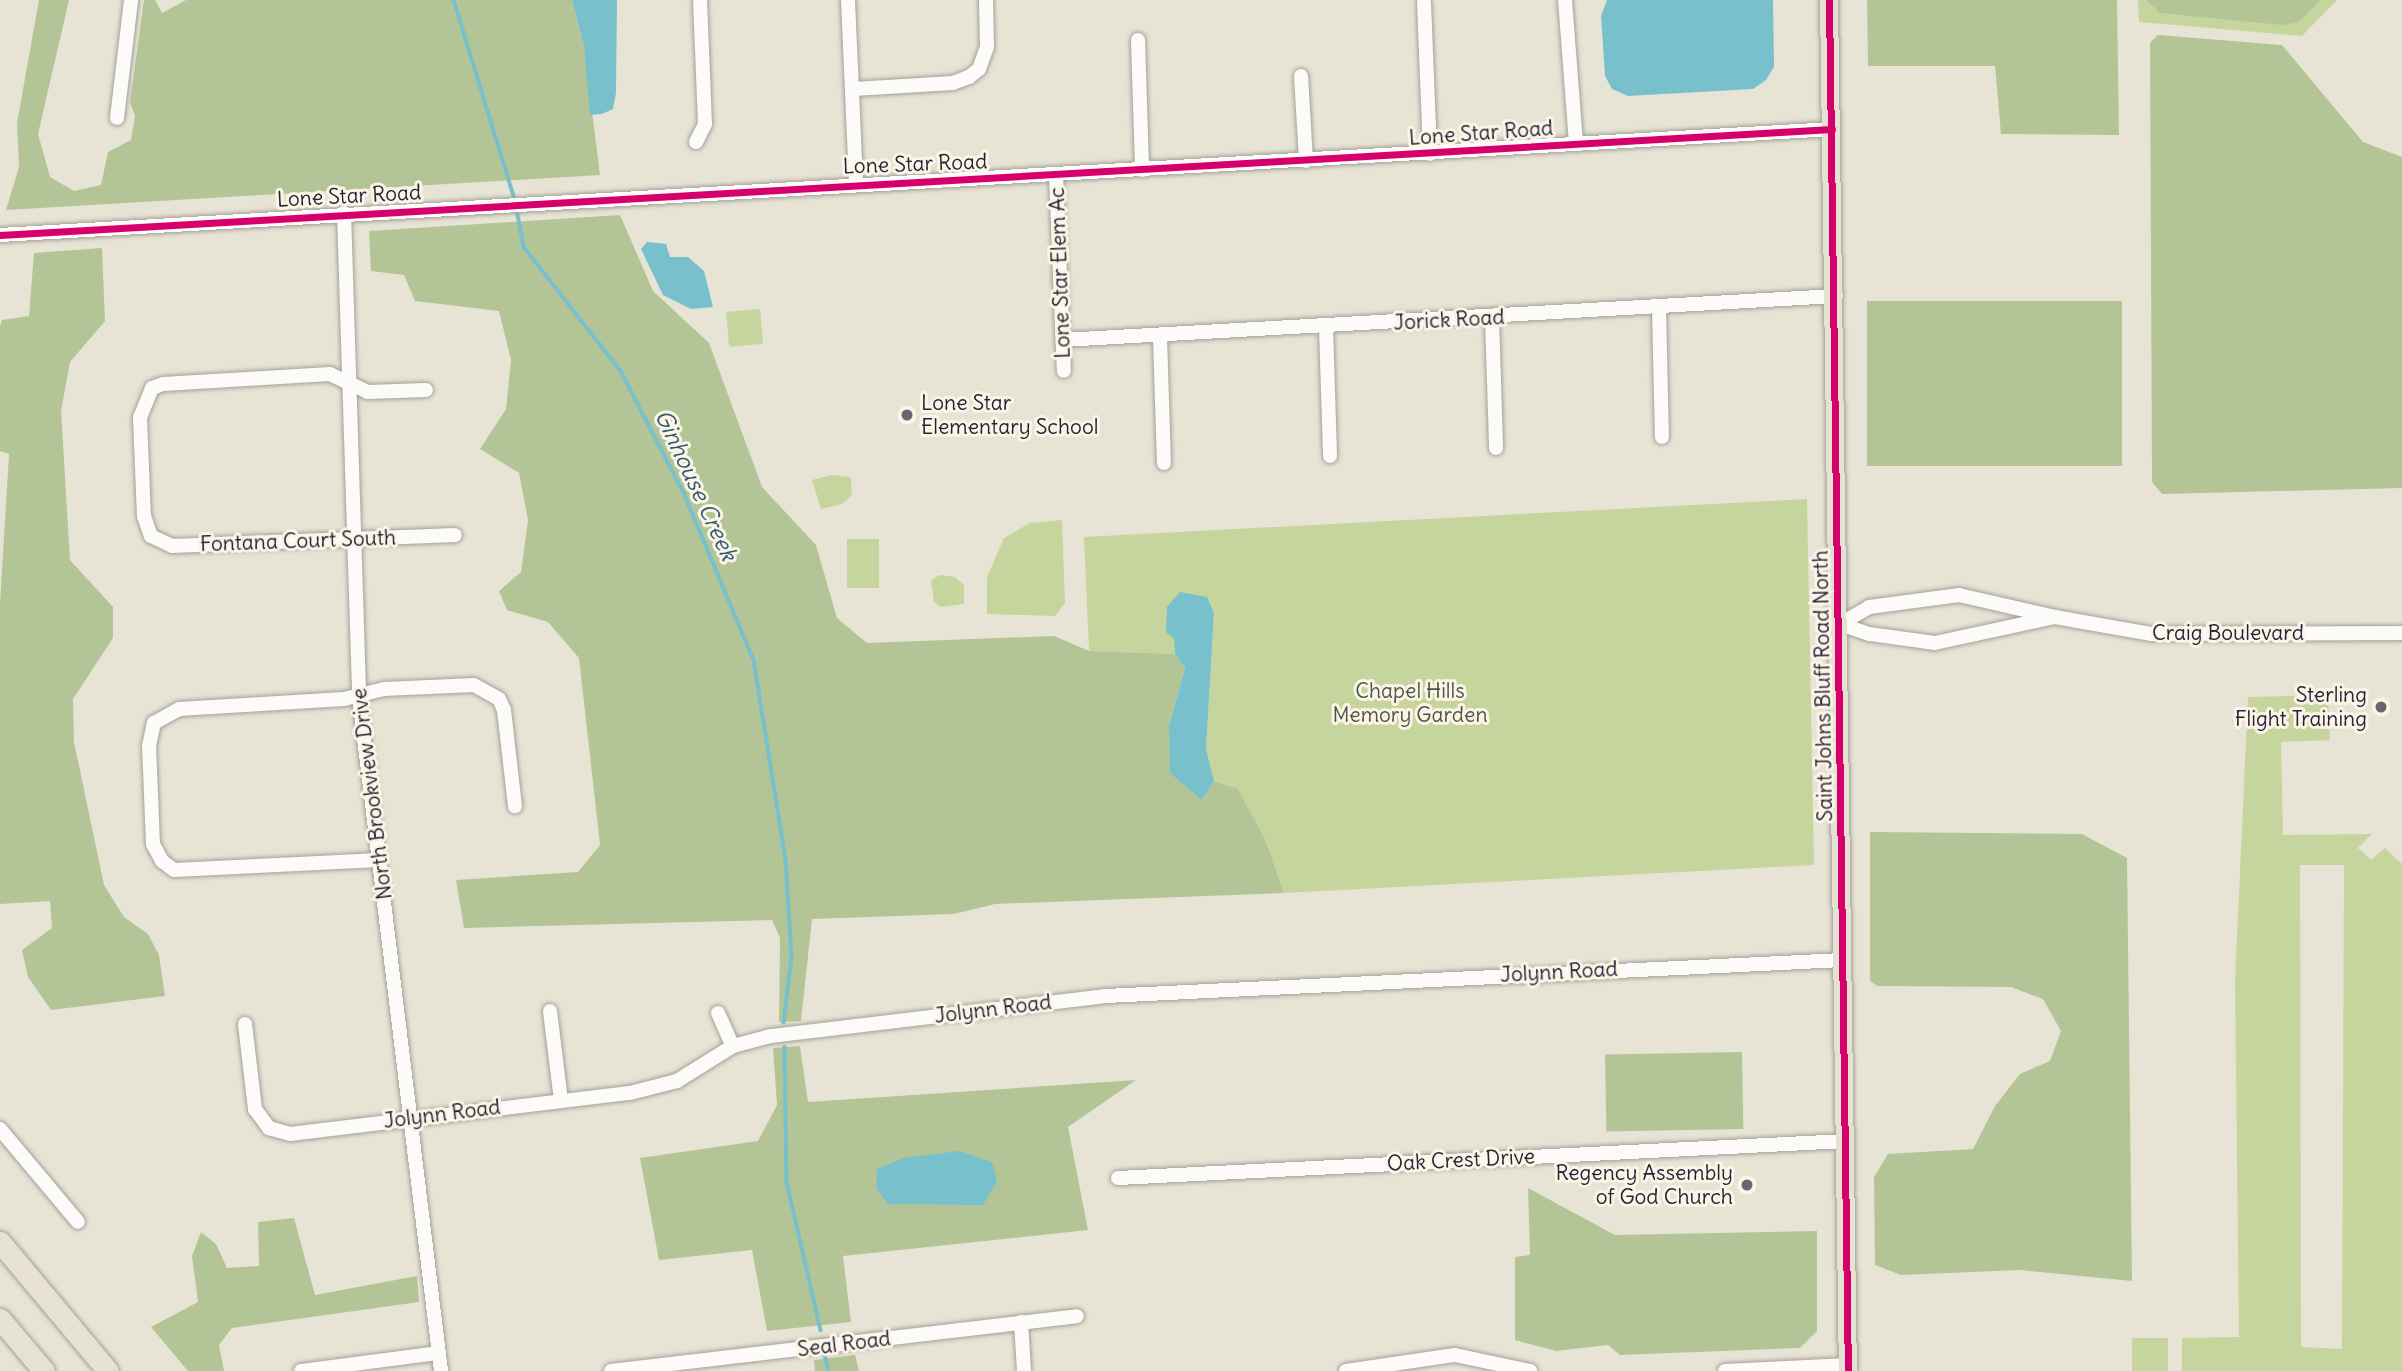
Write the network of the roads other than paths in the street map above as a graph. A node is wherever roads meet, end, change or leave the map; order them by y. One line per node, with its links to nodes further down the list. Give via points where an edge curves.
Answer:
1 (131, 0): 11 (street)
2 (700, 0): 13 (street, via 705,124)
3 (848, 0): 10 (street)
4 (986, 0): 10 (street, via 987,47 979,69 953,83)
5 (1565, 0): 14 (street)
6 (1829, 0): 12 (main road, Saint Johns Bluff Road North)
7 (1424, 2): 15 (street)
8 (1138, 40): 17 (street)
9 (1301, 76): 16 (street)
10 (854, 89): 19 (street)
11 (117, 118)
12 (1832, 130): 14 (street, Lone Star Road); 22 (main road, Saint Johns Bluff Road North)
13 (696, 142)
14 (1576, 144): 15 (street, Lone Star Road)
15 (1430, 154): 16 (street, Lone Star Road)
16 (1307, 161): 17 (street, Lone Star Road)
17 (1142, 170): 18 (street, Lone Star Road)
18 (1056, 175): 19 (street, Lone Star Road); 27 (street, Lone Star Elem Ac)
19 (856, 184): 20 (street, Lone Star Road)
20 (344, 213): 21 (street, Lone Star Road); 29 (street, North Brookview Drive)
21 (0, 235)
22 (1836, 296): 23 (street, Jorick Road); 38 (main road, Saint Johns Bluff Road North)
23 (1659, 308): 24 (street, Jorick Road); 31 (street)
24 (1492, 318): 25 (street, Jorick Road); 32 (street)
25 (1326, 327): 26 (street, Jorick Road); 33 (street)
26 (1160, 337): 27 (street, Jorick Road); 34 (street)
27 (1063, 340): 28 (street, Lone Star Elem Ac)
28 (1064, 371)
29 (346, 383): 30 (street, via 368,392); 36 (street, North Brookview Drive); 36 (street, Fontana Court South, via 330,374 152,388 140,418 142,497 151,536 172,546)
30 (425, 390)
31 (1662, 437)
32 (1496, 448)
33 (1330, 456)
34 (1164, 463)
35 (455, 535): 36 (street, Fontana Court South)
36 (353, 537): 40 (street, North Brookview Drive)
37 (2055, 617): 38 (street, Craig Boulevard, via 1935,643 1869,634); 38 (street, Craig Boulevard, via 1959,596 1869,607); 39 (street, Craig Boulevard, via 2151,634)
38 (1840, 624): 43 (main road, Saint Johns Bluff Road North)
39 (2402, 634)
40 (359, 697): 41 (street, via 384,689 485,689 499,699 504,710); 42 (street, North Brookview Drive); 42 (street, via 169,711 154,723 149,746 153,844 162,861 174,870)
41 (516, 806)
42 (379, 860): 49 (street, North Brookview Drive)
43 (1843, 960): 47 (street, Jolynn Road, via 1106,996 771,1036); 51 (main road, Saint Johns Bluff Road North)
44 (550, 1011): 48 (street)
45 (718, 1013): 47 (street)
46 (245, 1024): 49 (street, Jolynn Road, via 256,1109 269,1128 290,1134)
47 (733, 1046): 48 (street, Jolynn Road, via 662,1086)
48 (561, 1100): 49 (street, Jolynn Road)
49 (412, 1118): 58 (street, North Brookview Drive)
50 (0, 1129): 53 (street)
51 (1845, 1141): 52 (street, Oak Crest Drive); 59 (main road, Saint Johns Bluff Road North)
52 (1118, 1178)
53 (78, 1222)
54 (0, 1242): 61 (highway)
55 (1077, 1315): 57 (street, Seal Road)
56 (0, 1318): 60 (highway)
57 (1021, 1322): 64 (street, Seal Road); 65 (street)
58 (438, 1353): 62 (street); 63 (street, North Brookview Drive)
59 (1848, 1368): 68 (street)
60 (44, 1371)
61 (108, 1371)
62 (301, 1371)
63 (441, 1371)
64 (611, 1371)
65 (1024, 1371)
66 (1346, 1371): 67 (street, via 1455,1354)
67 (1530, 1371)
68 (1725, 1371)

